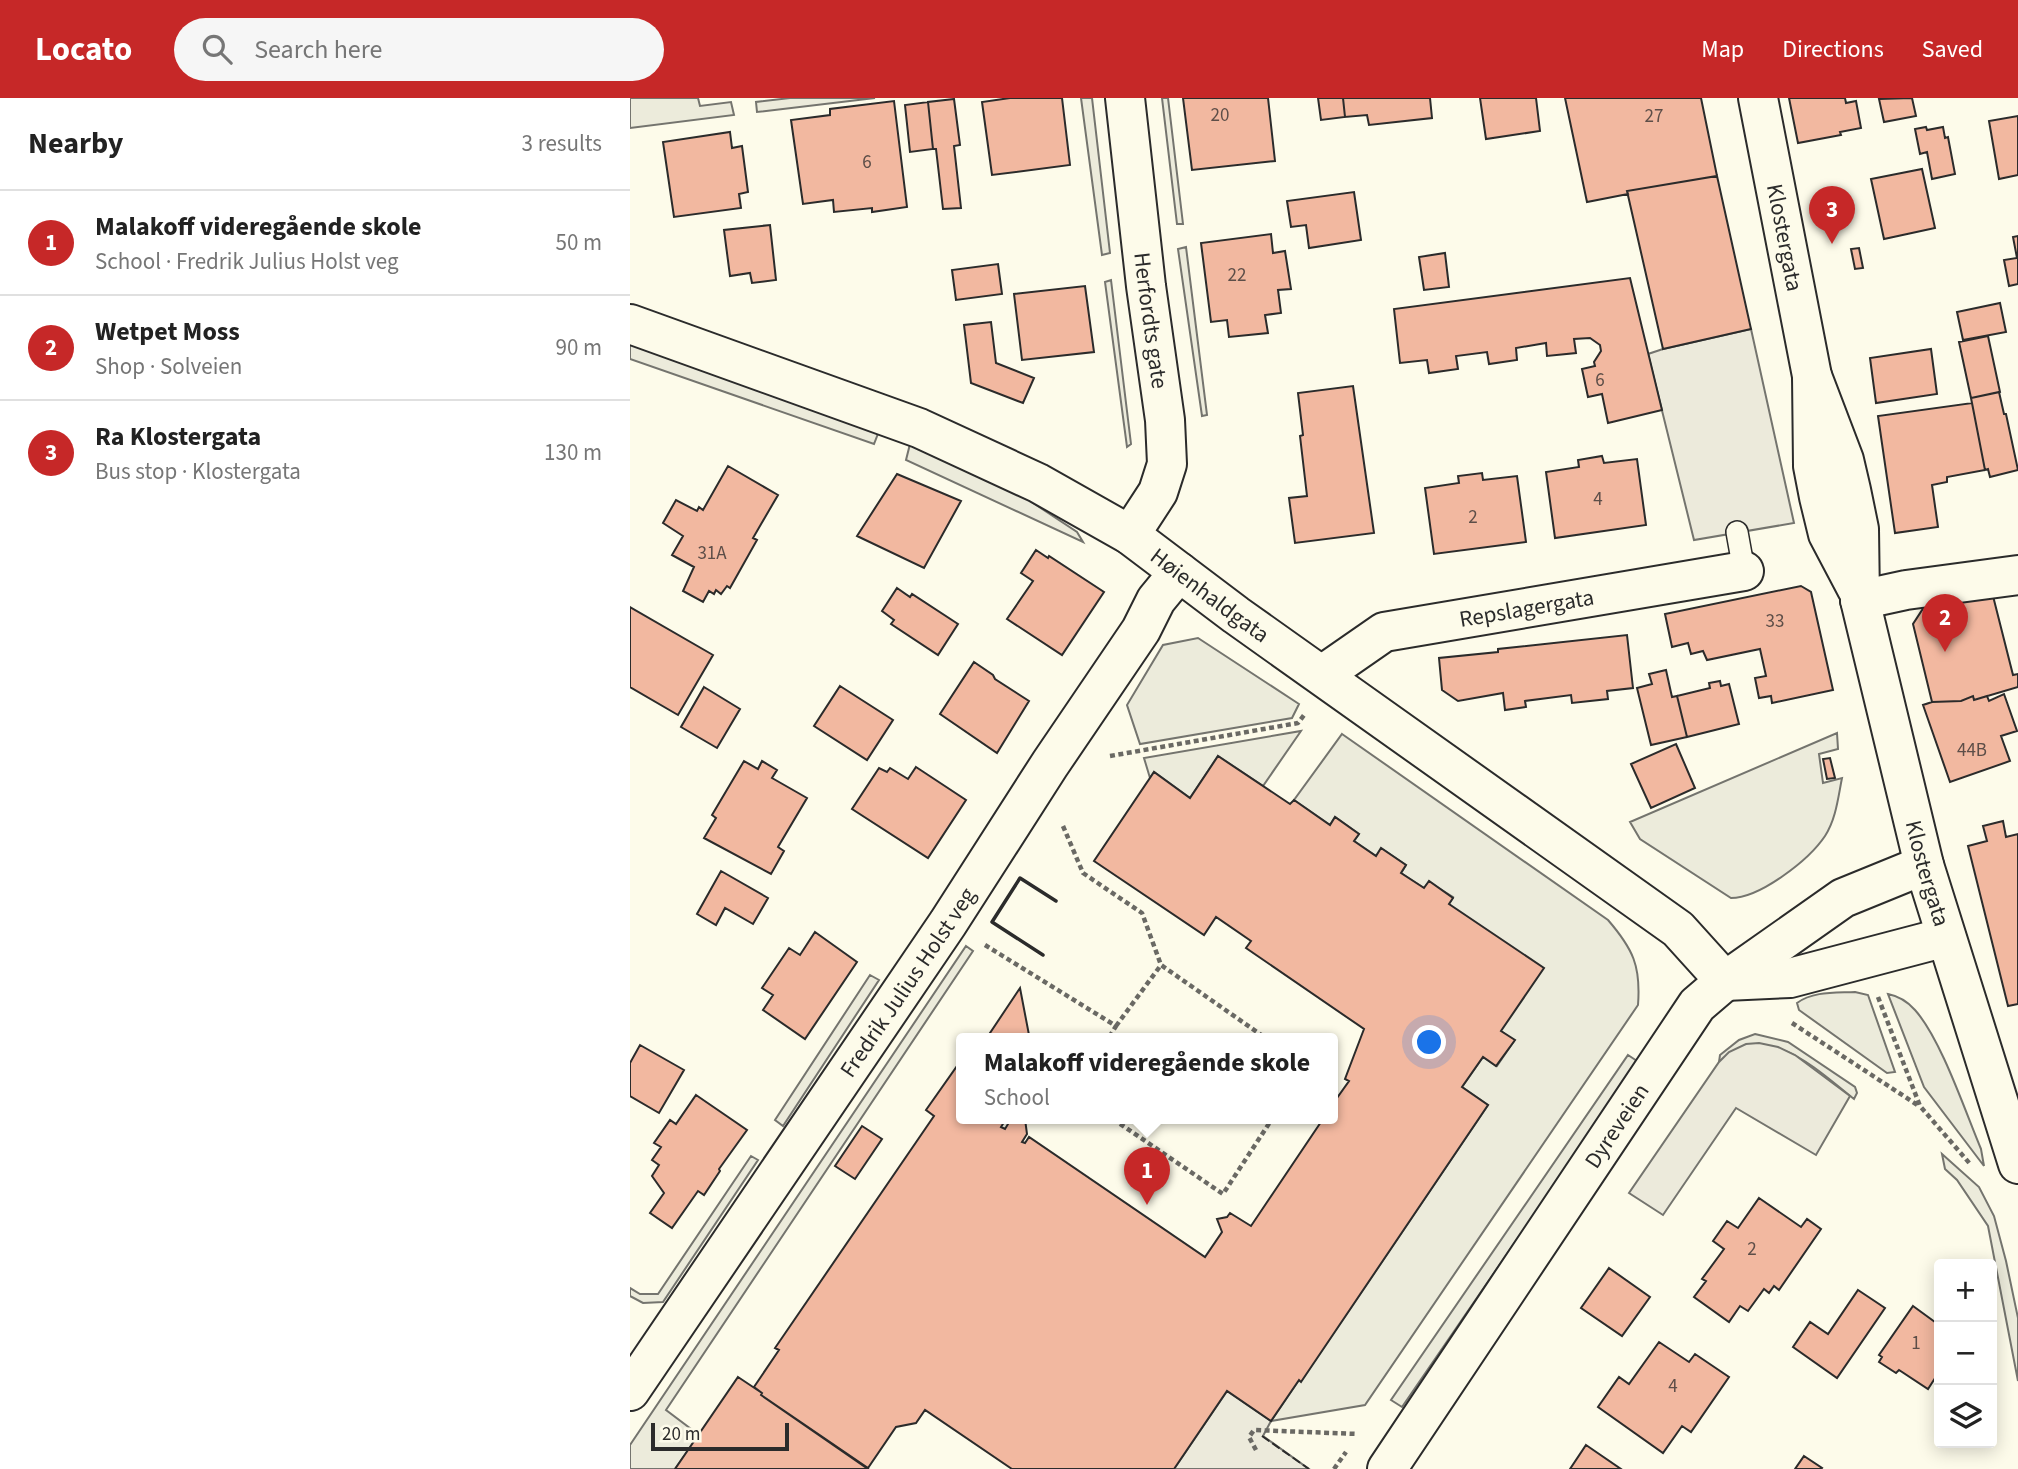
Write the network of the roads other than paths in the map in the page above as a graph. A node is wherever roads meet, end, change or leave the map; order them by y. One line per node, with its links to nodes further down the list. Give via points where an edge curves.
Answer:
1 (1125, 98): 5 (street, Herfordts gate, via 1167,464 1158,492)
2 (1758, 98): 9 (street, Klostergata, via 1812,376 1814,466 1828,534)
3 (630, 324): 5 (street, Høienhaldgata, via 919,428 1038,483)
4 (1737, 532): 6 (lane)
5 (1130, 535): 7 (street, Høienhaldgata)
6 (1744, 571): 10 (street, Repslagergata, via 1384,632)
7 (1179, 572): 10 (street, Høienhaldgata); 15 (street, Fredrik Julius Holst veg, via 1156,600 1141,630 948,923)
8 (2018, 575): 9 (street)
9 (1860, 597): 11 (street, Klostergata)
10 (1322, 675): 13 (street, Høienhaldgata, via 1678,929)
11 (1924, 864): 12 (street, Klostergata); 13 (street, Dyreveien, via 1843,898)
12 (1946, 937): 13 (street, via 1790,978); 14 (street, Klostergata)
13 (1725, 981): 17 (street, Dyreveien, via 1697,1005)
14 (2015, 1155)
15 (642, 1349): 16 (street, Fredrik Julius Holst veg)
16 (630, 1391)
17 (1387, 1469)

